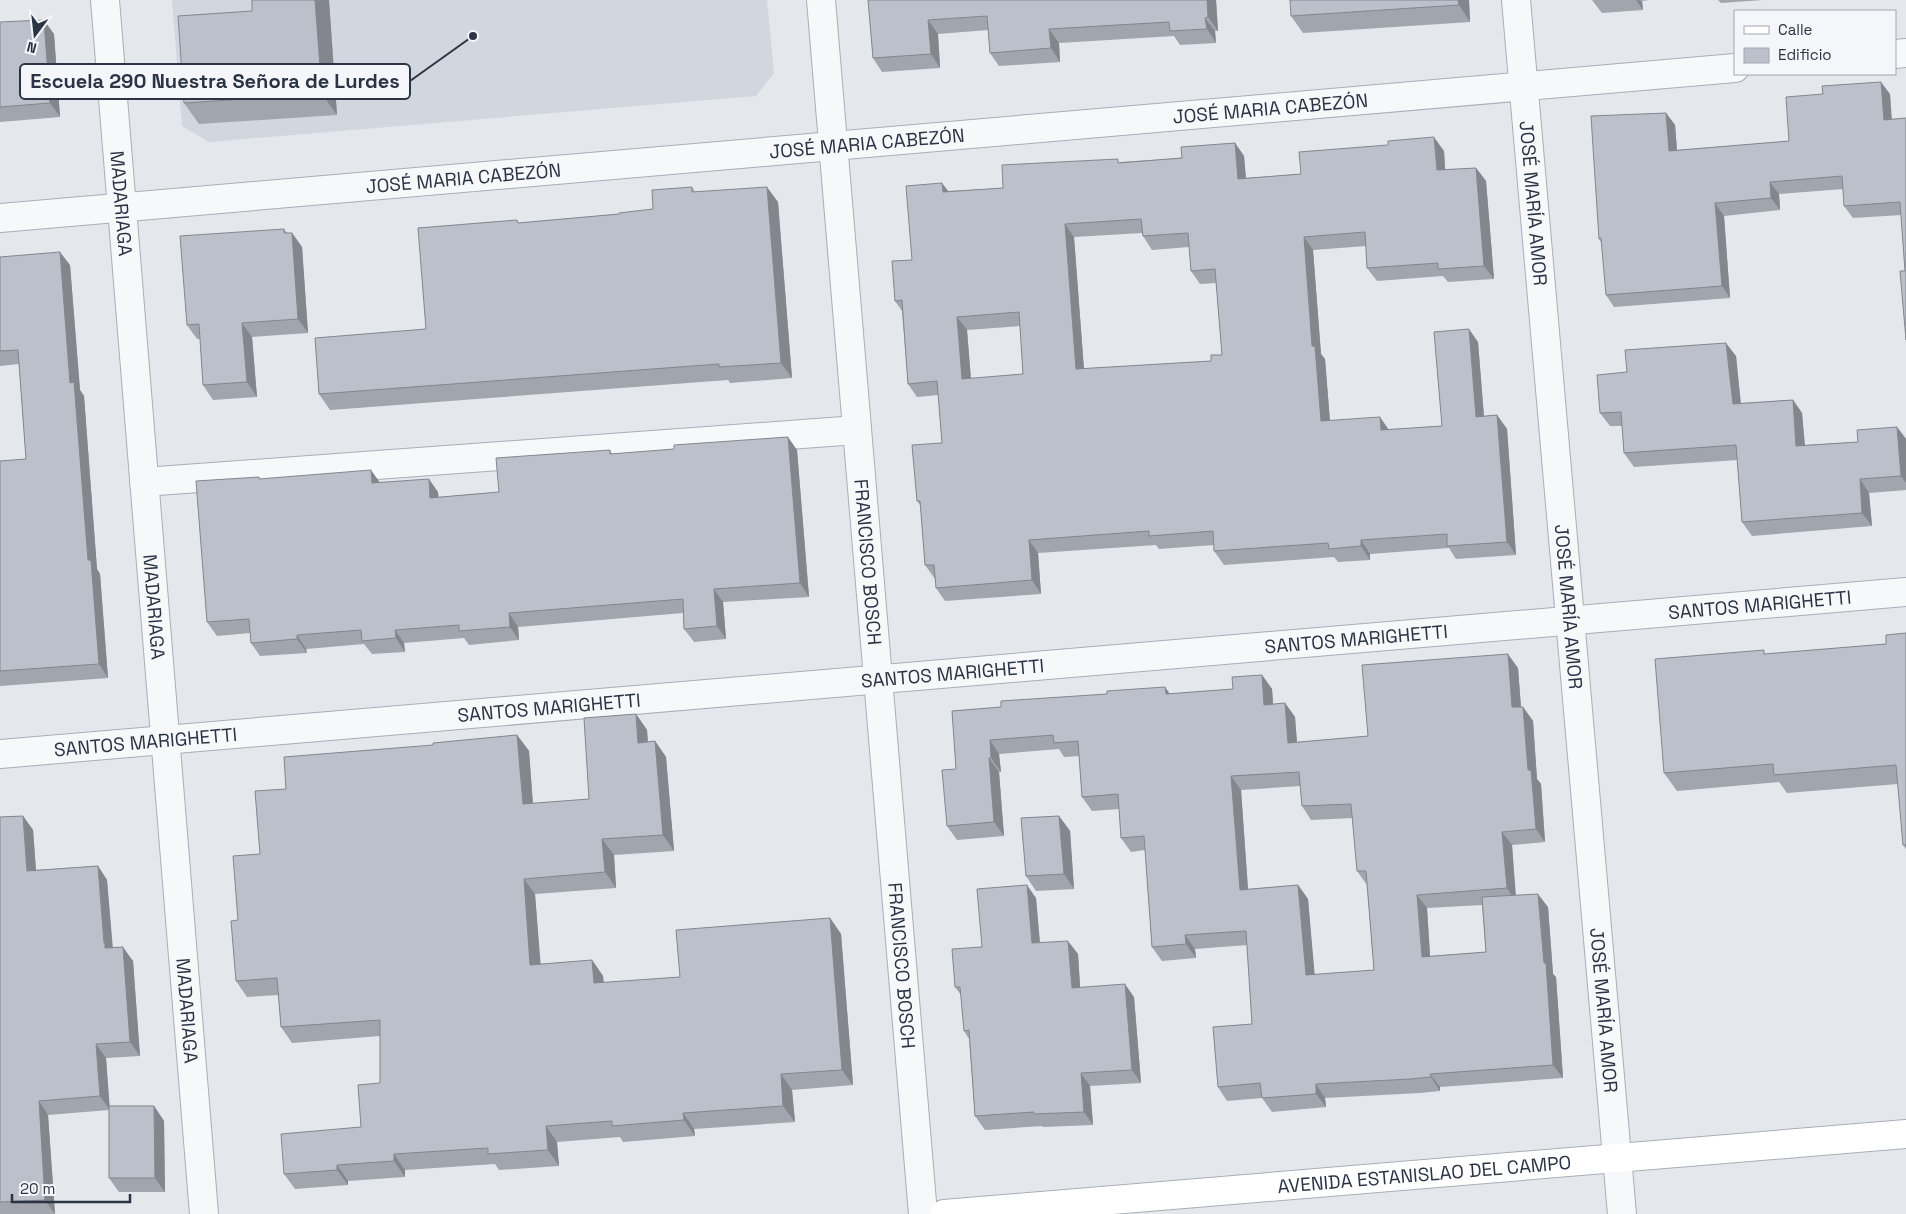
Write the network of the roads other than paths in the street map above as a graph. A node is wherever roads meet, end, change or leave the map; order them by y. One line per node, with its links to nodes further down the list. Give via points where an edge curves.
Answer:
1 (105, 0): 7 (street, MADARIAGA)
2 (821, 0): 6 (street, FRANCISCO BOSCH)
3 (1516, 0): 5 (street, JOSÉ MARÍA AMOR)
4 (1734, 68): 5 (street, JOSÉ MARIA CABEZÓN)
5 (1524, 86): 6 (street, JOSÉ MARIA CABEZÓN); 12 (street, JOSÉ MARÍA AMOR)
6 (834, 146): 7 (street, JOSÉ MARIA CABEZÓN); 9 (street, FRANCISCO BOSCH)
7 (122, 208): 8 (street, JOSÉ MARIA CABEZÓN); 10 (street, MADARIAGA)
8 (0, 218)
9 (857, 430): 10 (street); 13 (street, FRANCISCO BOSCH)
10 (144, 482): 14 (street, MADARIAGA)
11 (1906, 592): 12 (street, SANTOS MARIGHETTI)
12 (1571, 620): 13 (street, SANTOS MARIGHETTI); 17 (street, JOSÉ MARÍA AMOR)
13 (878, 679): 14 (street, SANTOS MARIGHETTI); 19 (street, FRANCISCO BOSCH)
14 (166, 740): 15 (street, SANTOS MARIGHETTI); 18 (street, MADARIAGA)
15 (0, 754)
16 (1906, 1134): 17 (main road, AVENIDA ESTANISLAO DEL CAMPO)
17 (1618, 1158): 20 (main road, AVENIDA ESTANISLAO DEL CAMPO); 21 (street, JOSÉ MARÍA AMOR)
18 (204, 1214)
19 (923, 1214)
20 (944, 1214)
21 (1622, 1214)

